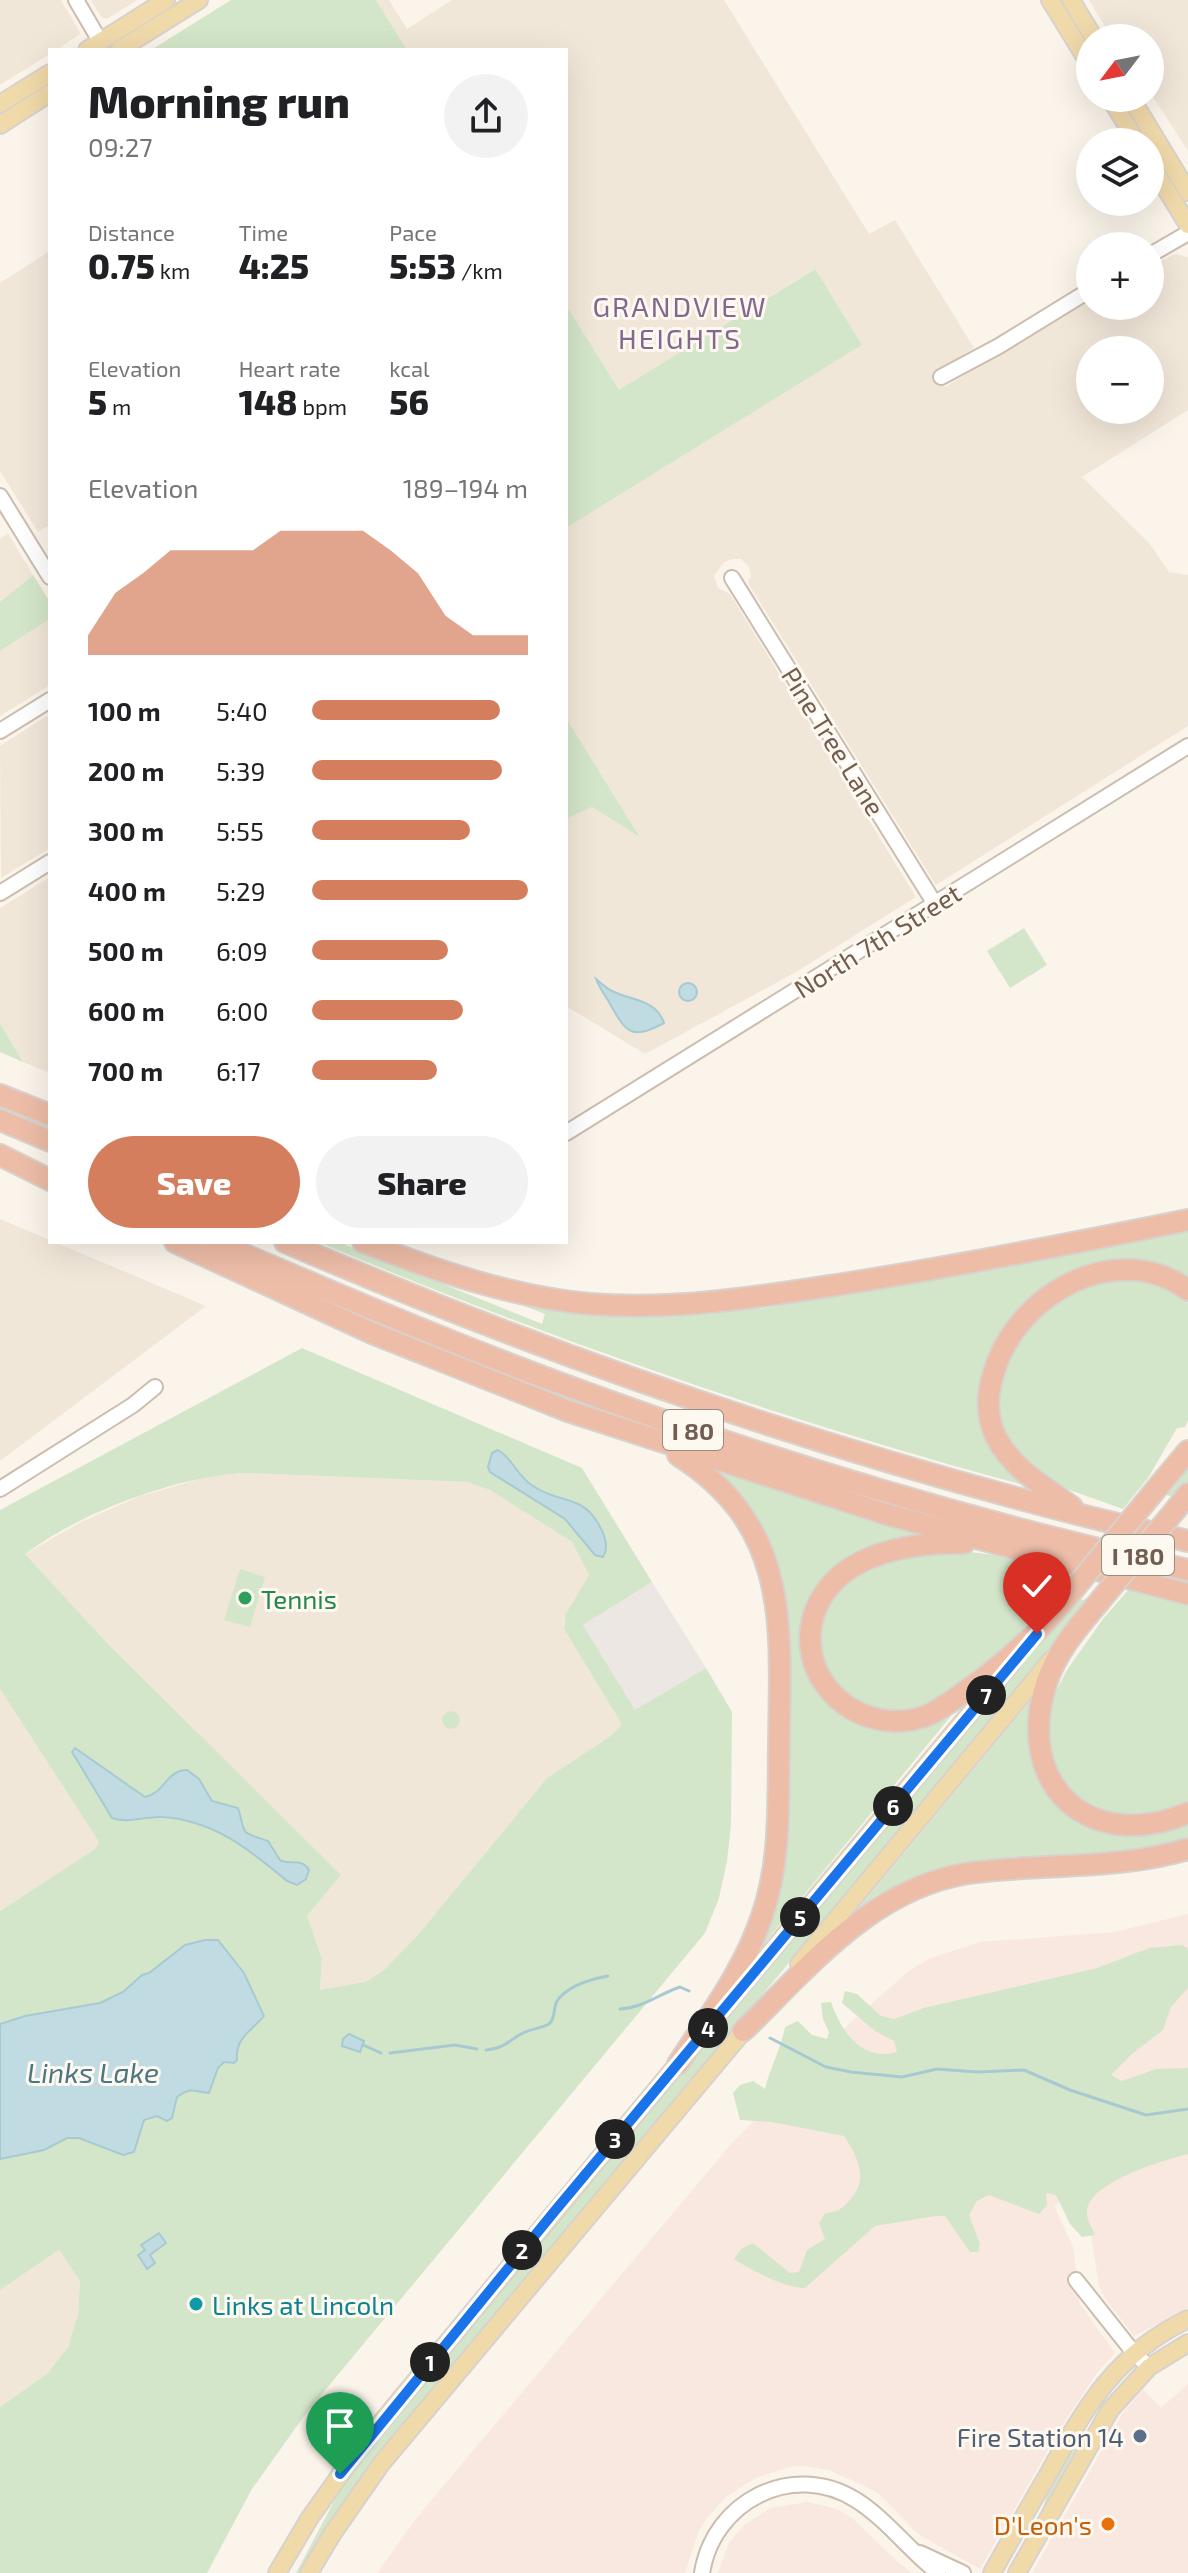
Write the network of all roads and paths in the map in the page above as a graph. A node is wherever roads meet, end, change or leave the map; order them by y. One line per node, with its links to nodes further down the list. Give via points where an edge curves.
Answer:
1 (76, 0): 8 (street)
2 (166, 0): 8 (main road)
3 (199, 0): 9 (main road)
4 (1050, 0): 7 (main road)
5 (1071, 0): 6 (main road)
6 (1086, 24)
7 (1076, 42)
8 (93, 46)
9 (122, 48)
10 (48, 74): 12 (main road)
11 (48, 94): 14 (main road)
12 (0, 104)
13 (1139, 112): 16 (main road)
14 (0, 125)
15 (1164, 186): 17 (main road)
16 (1188, 192)
17 (1188, 225)
18 (1188, 233): 19 (street)
19 (1164, 247)
20 (1076, 299): 21 (street)
21 (941, 377)
22 (0, 496): 23 (street)
23 (6, 518): 24 (street)
24 (48, 574)
25 (732, 578): 31 (street, Pine Tree Lane)
26 (48, 701): 27 (street)
27 (0, 731)
28 (1188, 746): 31 (street, North 7th Street)
29 (48, 863): 30 (street)
30 (0, 893)
31 (935, 904): 35 (street, North 7th Street)
32 (0, 1095): 33 (highway)
33 (48, 1114)
34 (0, 1120): 36 (highway)
35 (568, 1132)
36 (48, 1140)
37 (0, 1152): 38 (highway); 39 (highway)
38 (48, 1170)
39 (48, 1179)
40 (1188, 1220): 44 (highway, via 966,1264 657,1306 589,1304 514,1292)
41 (179, 1244): 47 (highway, via 372,1333)
42 (220, 1244): 54 (highway, I 80, via 460,1345 681,1426 994,1522)
43 (290, 1244): 51 (highway, I 80, via 672,1393 864,1455)
44 (368, 1244)
45 (1188, 1290): 51 (highway, via 1149,1270 1093,1274 1044,1298 1003,1347 988,1398 996,1437 1015,1465)
46 (155, 1387): 49 (street)
47 (657, 1442): 53 (highway); 61 (highway, via 704,1474 746,1522 774,1586 780,1633 778,1831 770,1889 739,1969)
48 (1188, 1451): 56 (highway, I 180, bridge)
49 (0, 1489)
50 (1182, 1501): 57 (highway, I 180, bridge)
51 (1078, 1512): 52 (highway, I 80)
52 (1188, 1541)
53 (1000, 1546): 55 (highway); 56 (highway, via 923,1544 848,1570 829,1587 813,1620 815,1667 827,1689 847,1708 880,1721 907,1720 957,1698)
54 (1188, 1570)
55 (1184, 1594)
56 (1037, 1634): 61 (main road, I 180)
57 (1071, 1636): 58 (highway, via 1052,1668 1042,1702 1040,1746 1045,1771 1058,1794 1079,1811 1106,1822 1146,1824); 60 (main road, I 180)
58 (1188, 1813)
59 (1188, 1849): 60 (highway, via 1145,1859 972,1873 926,1884 859,1921)
60 (743, 2031): 69 (main road, via 381,2464)
61 (678, 2064): 68 (main road, via 355,2454)
62 (1076, 2280): 65 (street)
63 (1188, 2319): 65 (main road)
64 (1188, 2343): 66 (main road)
65 (1134, 2353): 66 (street); 73 (main road, via 1089,2403)
66 (1149, 2367): 74 (main road, via 1104,2419)
67 (916, 2552): 70 (street, via 844,2493 787,2485 756,2495 728,2516 711,2541); 71 (street); 72 (street)
68 (277, 2573)
69 (309, 2573)
70 (702, 2573)
71 (938, 2573)
72 (963, 2573)
73 (992, 2573)
74 (1017, 2573)

